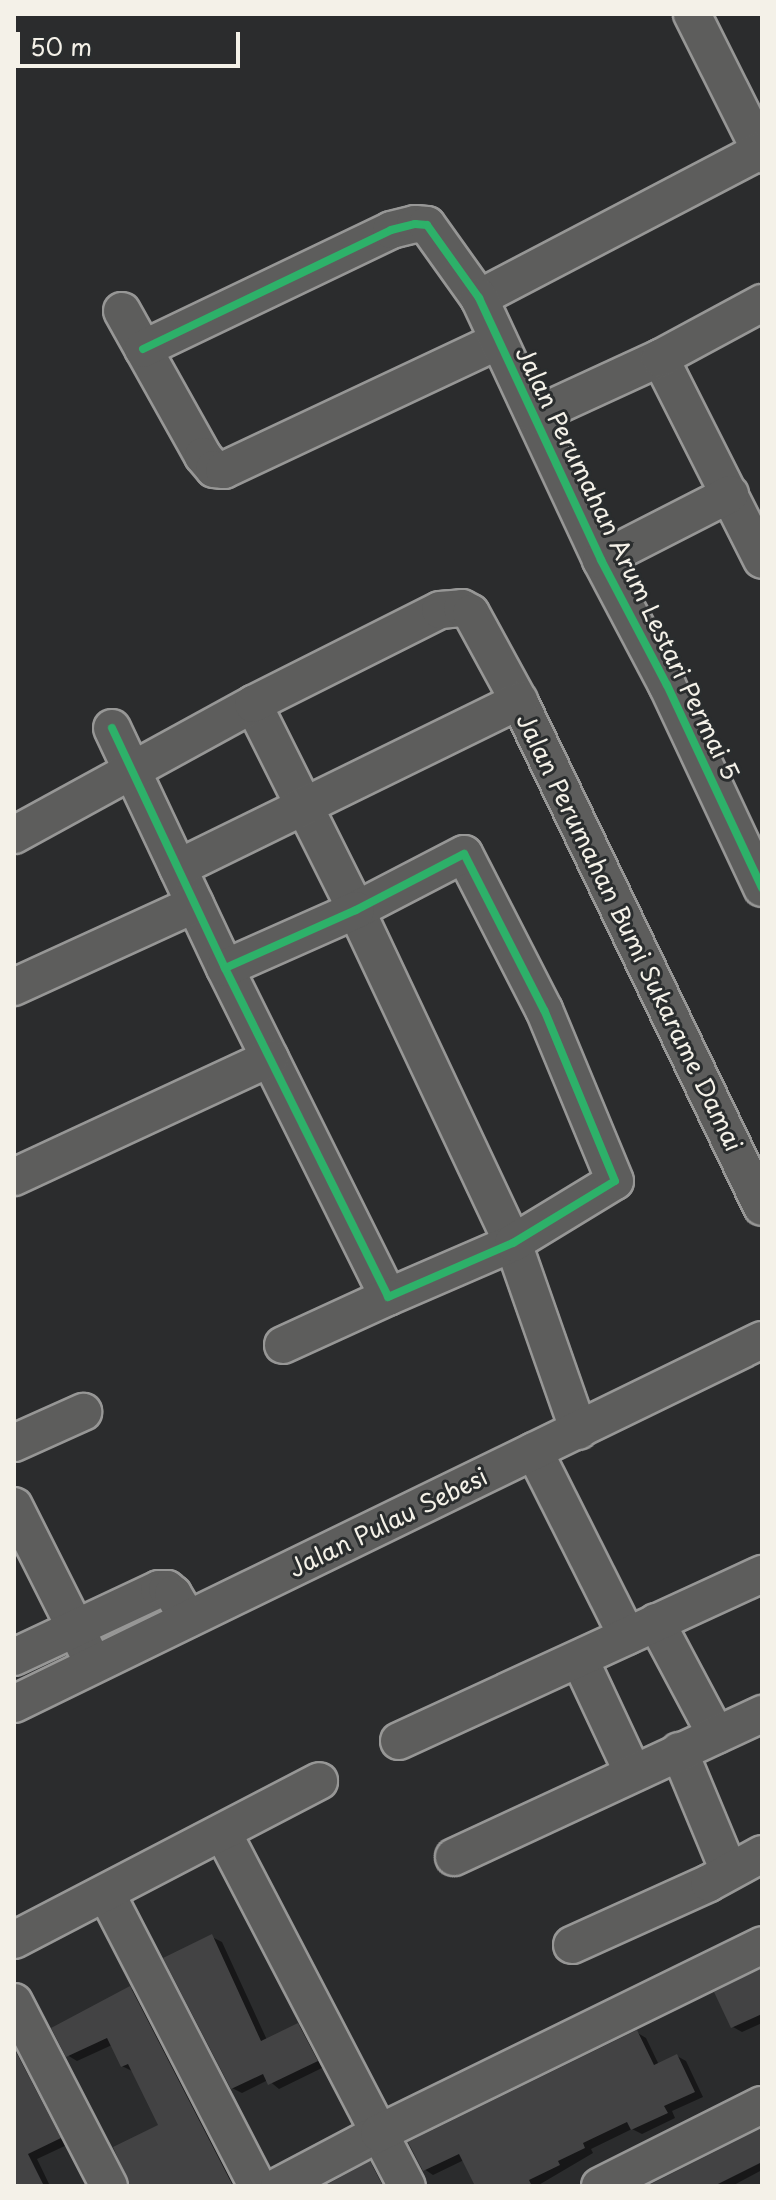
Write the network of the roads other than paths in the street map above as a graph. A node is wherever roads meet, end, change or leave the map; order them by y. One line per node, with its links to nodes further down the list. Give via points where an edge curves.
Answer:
1 (692, 14): 2 (street)
2 (761, 152): 3 (street)
3 (479, 298): 6 (street, Jalan Perumahan Arum Lestari Permai 5); 7 (street, Jalan Perumahan Arum Lestari Permai 5, via 435,232 415,224 391,230)
4 (762, 303): 8 (street, Jalan Perumahan Arum Lestari Permai 5)
5 (122, 311): 7 (street)
6 (498, 341): 7 (street, via 224,470 214,469 203,456); 9 (street, Jalan Perumahan Arum Lestari Permai 5)
7 (143, 349)
8 (660, 358): 9 (street, Jalan Perumahan Arum Lestari Permai 5); 10 (street)
9 (536, 415): 11 (street, Jalan Perumahan Arum Lestari Permai 5)
10 (730, 494): 11 (street, Jalan Perumahan Arum Lestari Permai 5); 12 (street)
11 (601, 560): 20 (street, Jalan Perumahan Arum Lestari Permai 5, via 667,685)
12 (762, 560)
13 (519, 701): 14 (street, Jalan Perumahan Bumi Sukarame Damai, via 471,613 462,608 440,610); 17 (street, Jalan Perumahan Bumi Sukarame Damai); 27 (street, Jalan Perumahan Bumi Sukarame Damai)
14 (253, 704): 16 (street, Jalan Perumahan Bumi Sukarame Damai); 17 (street)
15 (112, 728): 16 (street)
16 (134, 771): 18 (street, Jalan Perumahan Bumi Sukarame Damai); 19 (street)
17 (304, 806): 19 (street, Jalan Perumahan Bumi Sukarame Damai); 22 (street)
18 (14, 835)
19 (178, 868): 21 (street)
20 (762, 888)
21 (195, 904): 23 (street); 24 (street)
22 (356, 910): 23 (street); 28 (street); 28 (street, via 464,854 544,1010 615,1181)
23 (225, 968): 25 (street)
24 (14, 987)
25 (270, 1058): 26 (street); 29 (street)
26 (14, 1177)
27 (762, 1207)
28 (513, 1243): 29 (street); 33 (street)
29 (388, 1297): 31 (street)
30 (762, 1340): 33 (street, Jalan Pulau Sebesi)
31 (283, 1345)
32 (83, 1412): 34 (street)
33 (579, 1431): 35 (street, Jalan Pulau Sebesi)
34 (14, 1443)
35 (534, 1451): 38 (street, Jalan Pulau Sebesi); 40 (street)
36 (14, 1506): 39 (street)
37 (762, 1574): 40 (street)
38 (188, 1619): 39 (street, via 167,1589); 43 (street, Jalan Pulau Sebesi)
39 (77, 1628): 41 (street); 43 (street)
40 (641, 1629): 42 (street); 46 (street)
41 (14, 1657)
42 (580, 1660): 47 (street); 49 (street)
43 (93, 1665): 44 (street, Jalan Pulau Sebesi)
44 (14, 1704)
45 (762, 1714): 46 (street)
46 (716, 1735): 48 (street)
47 (399, 1741)
48 (679, 1751): 49 (street); 54 (street)
49 (633, 1773): 53 (street)
50 (319, 1781): 51 (street)
51 (223, 1833): 55 (street); 61 (street)
52 (762, 1854): 54 (street)
53 (454, 1857)
54 (728, 1869): 57 (street, via 709,1883)
55 (106, 1893): 56 (street); 63 (street)
56 (14, 1940)
57 (572, 1945)
58 (762, 1945): 61 (street)
59 (14, 2002): 62 (street)
60 (762, 2105): 66 (street)
61 (379, 2133): 64 (street); 65 (street)
62 (109, 2186)
63 (257, 2186)
64 (279, 2186)
65 (407, 2186)
66 (600, 2186)

